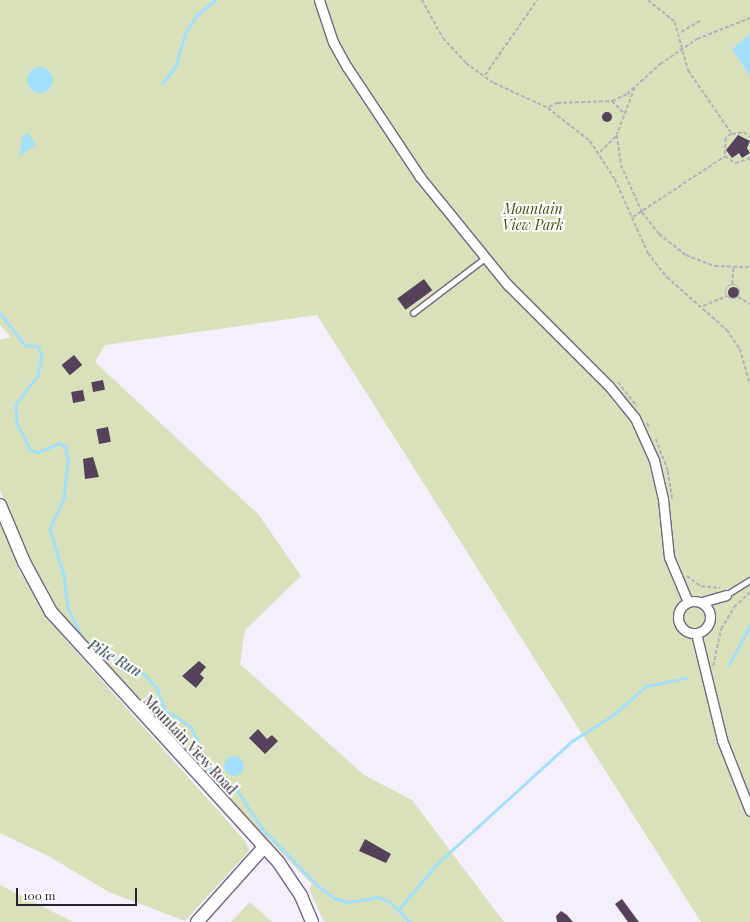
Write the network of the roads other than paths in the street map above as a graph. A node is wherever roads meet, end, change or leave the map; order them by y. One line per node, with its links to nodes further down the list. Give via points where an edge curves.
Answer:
1 (319, 0): 2 (street, via 333,42 363,93 420,177)
2 (484, 259): 3 (lane); 7 (street, via 526,305 609,386 638,423 660,479 669,557)
3 (413, 313)
4 (0, 505): 12 (street, Mountain View Road, via 37,591 63,627)
5 (750, 580): 6 (lane)
6 (725, 593): 8 (street); 9 (street)
7 (688, 602): 8 (street); 10 (street, via 679,611 678,620 683,629)
8 (702, 602): 9 (street)
9 (710, 613): 10 (street, via 708,626)
10 (696, 633): 11 (street, via 722,740)
11 (750, 811)
12 (264, 847): 13 (street); 14 (street, Mountain View Road, via 293,882)
13 (196, 922)
14 (312, 922)

